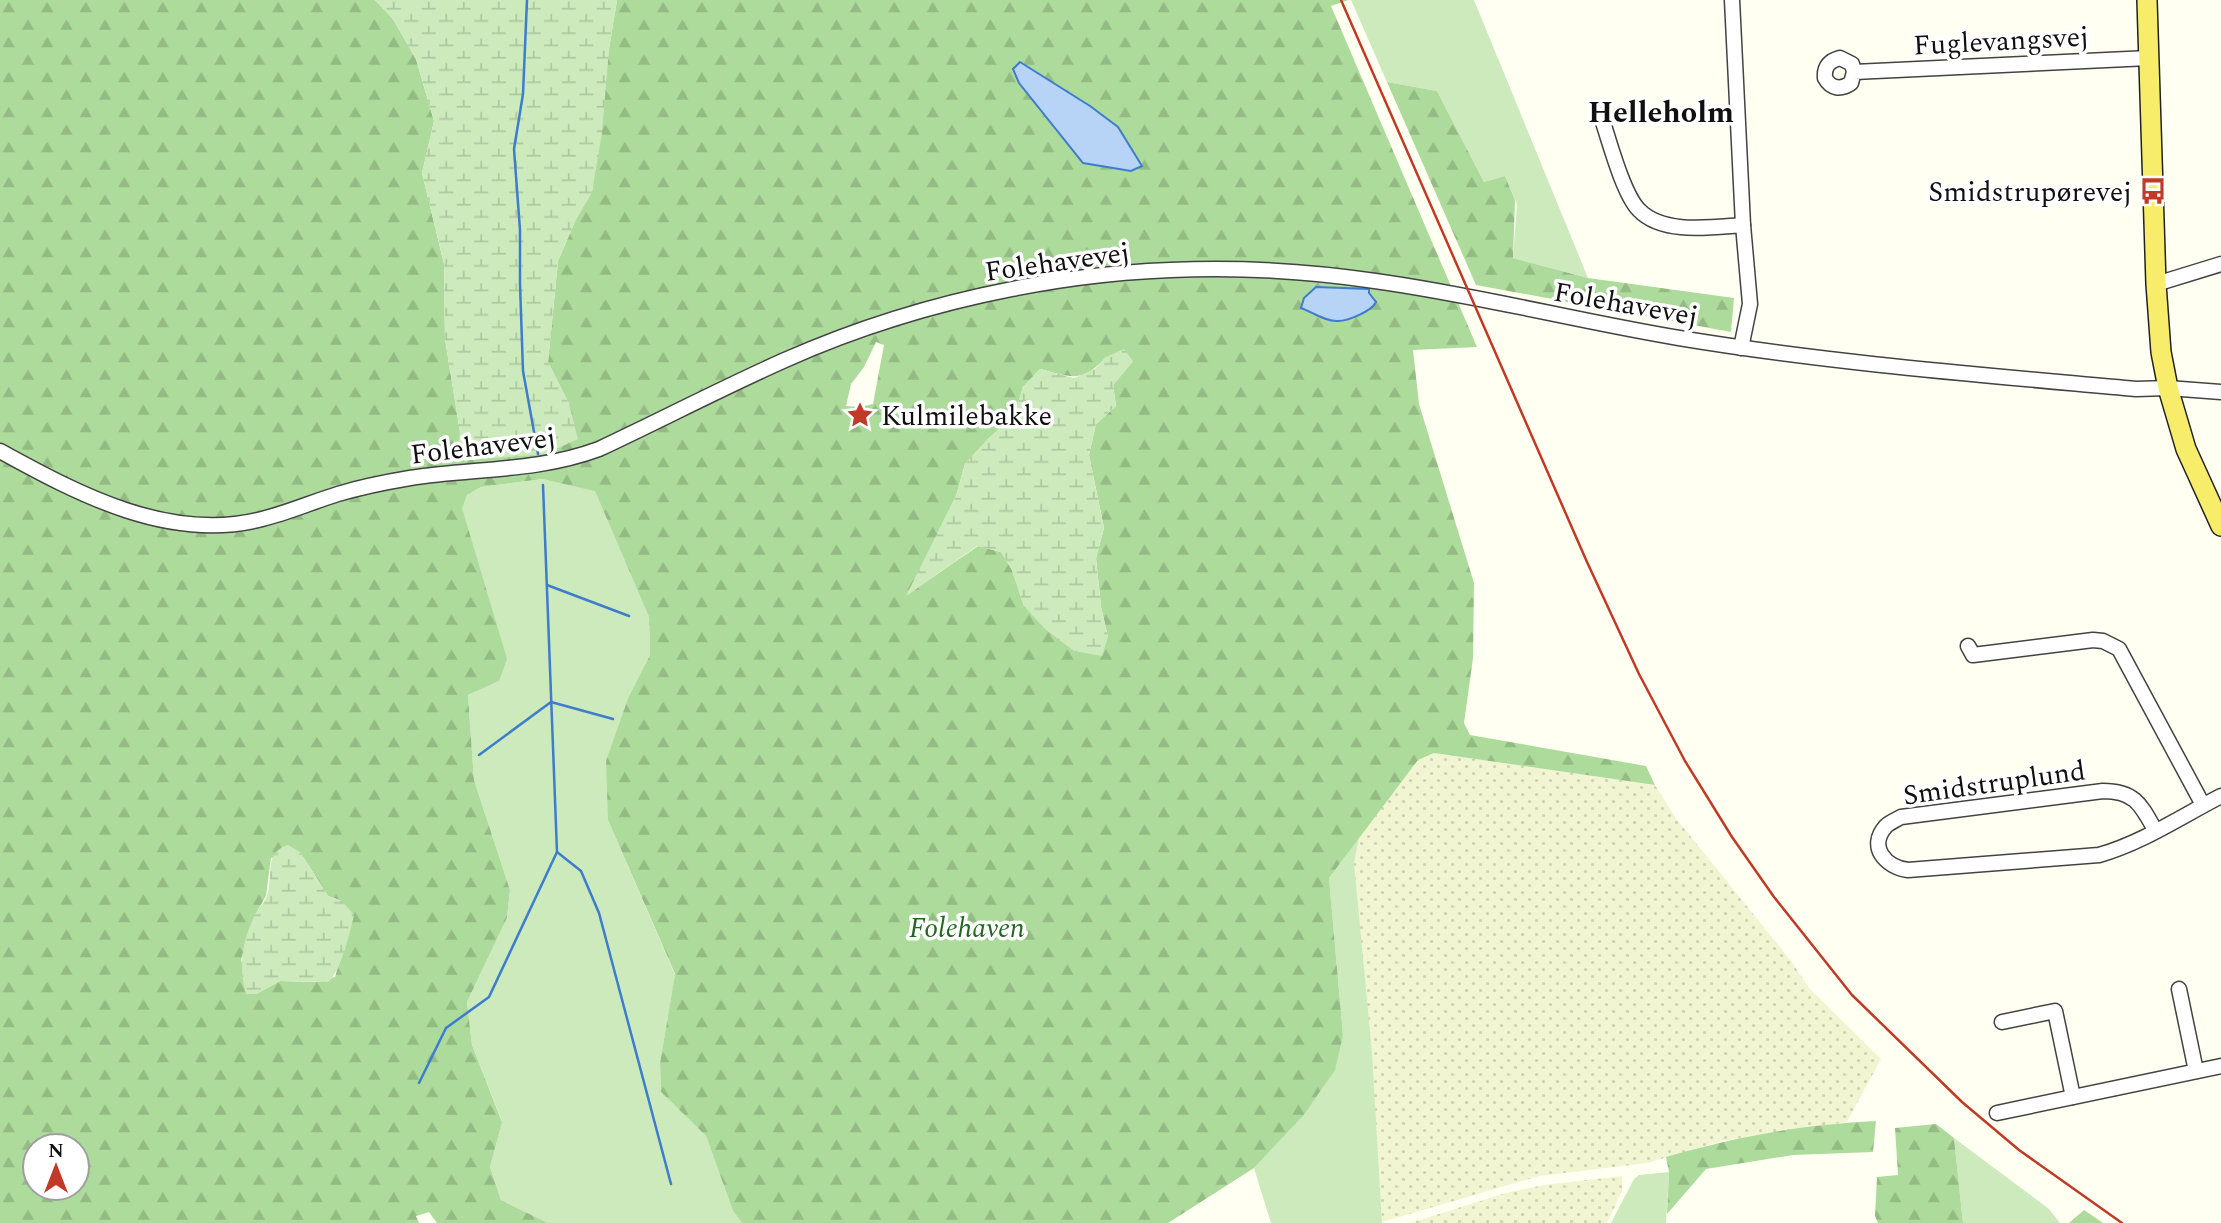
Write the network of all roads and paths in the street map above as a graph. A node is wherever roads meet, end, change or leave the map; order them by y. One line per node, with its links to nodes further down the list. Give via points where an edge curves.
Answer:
1 (1732, 0): 6 (street)
2 (2147, 0): 3 (main road)
3 (2149, 58): 4 (street, Fuglevangsvej); 8 (main road)
4 (1854, 72)
5 (1601, 116): 6 (street, via 1630,199 1640,212 1671,225)
6 (1743, 225): 9 (street, via 1750,304)
7 (2221, 264): 8 (street)
8 (2156, 284): 10 (main road)
9 (1741, 348): 10 (street, Folehavevej, via 1879,366); 12 (street, Folehavevej, via 1366,279 1279,271 1184,270 1012,288 940,305 788,359 572,459 383,483 261,520 225,525 136,514 87,496)
10 (2168, 388): 11 (street, Folehavevej); 13 (main road, via 2186,449)
11 (2221, 392)
12 (0, 451)
13 (2221, 526)
14 (1968, 646): 16 (street, via 1973,655 2092,640 2119,649)
15 (2221, 796): 16 (street, Smidstruplund)
16 (2203, 805): 17 (street, Smidstruplund)
17 (2155, 830): 17 (street, Smidstruplund, via 2099,855 1908,870 1885,861 1879,838 1887,825 1901,817 2103,791 2129,795)
18 (2179, 989): 21 (street)
19 (2001, 1022): 22 (street, via 2055,1012)
20 (2221, 1066): 21 (street)
21 (2196, 1071): 22 (street)
22 (2073, 1097): 23 (street)
23 (1997, 1113)

